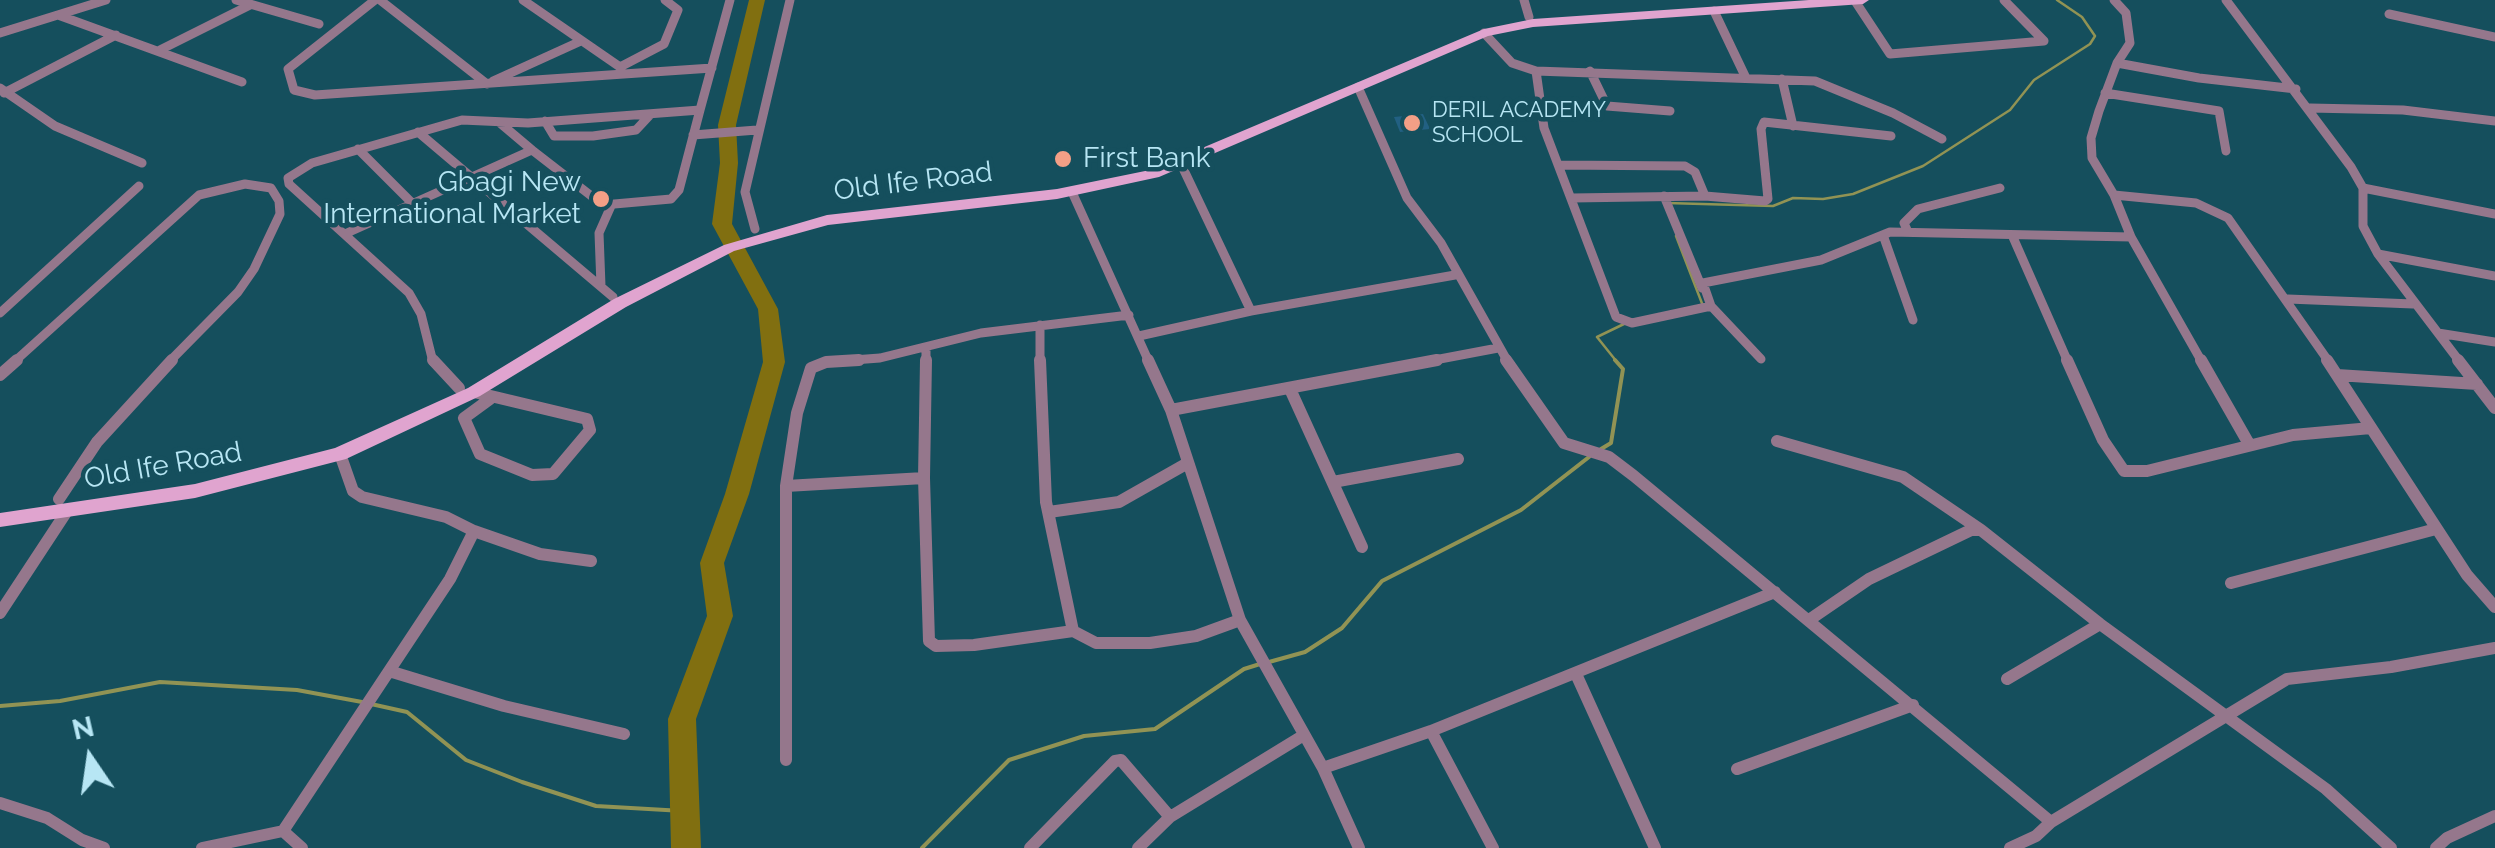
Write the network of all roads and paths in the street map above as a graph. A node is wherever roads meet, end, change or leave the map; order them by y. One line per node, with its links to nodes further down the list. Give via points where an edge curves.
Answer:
1 (106, 0): 18 (street)
2 (236, 0): 15 (street)
3 (378, 0): 35 (street); 35 (street, via 288,68 294,90 314,95)
4 (523, 0): 25 (street)
5 (665, 0): 29 (street, via 678,10 664,44)
6 (730, 0): 28 (street)
7 (790, 0): 49 (street)
8 (1524, 0): 19 (street)
9 (1863, 0): 13 (main road, Old Ife Road)
10 (2004, 0): 13 (street, via 2044,41 1890,54)
11 (2114, 0): 27 (street, via 2126,13 2130,42)
12 (2226, 0): 37 (street)
13 (1854, 1): 14 (main road, Old Ife Road)
14 (1779, 2): 16 (main road, Old Ife Road); 19 (main road, Old Ife Road)
15 (250, 5): 20 (street); 26 (street)
16 (1714, 11): 22 (main road, Old Ife Road, via 1533,23); 32 (street)
17 (2389, 14): 24 (street)
18 (58, 15): 21 (street); 23 (street)
19 (1530, 17): 44 (main road, Old Ife Road, via 1458,34)
20 (318, 24)
21 (0, 32)
22 (1484, 33): 30 (street, via 1512,63); 36 (main road, Old Ife Road)
23 (116, 35): 26 (street); 38 (street)
24 (2495, 36)
25 (581, 41): 29 (street); 35 (street)
26 (160, 50): 34 (street)
27 (2117, 63): 37 (street); 39 (street)
28 (712, 68): 29 (street); 41 (street)
29 (620, 71): 35 (street)
30 (1536, 71): 31 (street); 59 (street, via 1544,128)
31 (1590, 71): 32 (street); 42 (street, via 1607,106)
32 (1746, 78): 33 (street)
33 (1782, 79): 48 (street); 53 (street, via 1815,81)
34 (242, 82)
35 (486, 85)
36 (1358, 86): 44 (main road, Old Ife Road); 81 (street, via 1392,170)
37 (2296, 89): 40 (street)
38 (2, 92): 57 (street, via 55,126)
39 (2105, 93): 56 (street, via 2219,111); 67 (street, via 2092,158)
40 (2310, 108): 45 (street); 63 (street)
41 (700, 110): 43 (street); 51 (street)
42 (1670, 112)
43 (650, 115): 46 (street); 46 (street, via 636,130 593,136 554,136)
44 (1274, 119): 58 (main road, Old Ife Road); 72 (main road, Old Ife Road, via 1120,174)
45 (2495, 120)
46 (545, 121): 47 (street)
47 (499, 122): 50 (street, via 462,120); 55 (street)
48 (1793, 126): 52 (street); 66 (street, via 1761,124 1768,198)
49 (754, 130): 51 (street); 73 (street, via 745,192)
50 (418, 132): 54 (street); 60 (street)
51 (696, 135): 70 (street, via 676,196)
52 (1891, 136)
53 (1942, 139)
54 (358, 150): 69 (street); 75 (street, via 312,163 288,178)
55 (532, 150): 60 (street); 70 (street, via 592,199)
56 (2226, 152)
57 (142, 163)
58 (1181, 164): 64 (main road, Old Ife Road); 89 (street)
59 (1559, 165): 66 (street, via 1692,168); 68 (street)
60 (472, 177): 69 (street); 84 (street)
61 (139, 186): 86 (street)
62 (2000, 188): 74 (street, via 1918,209 1904,222)
63 (2363, 188): 71 (street); 80 (street, via 2364,226)
64 (1072, 192): 72 (main road, Old Ife Road); 91 (street)
65 (1664, 196): 66 (street); 68 (street); 83 (street)
66 (1706, 196)
67 (2114, 196): 78 (street); 85 (street, via 2220,211)
68 (1572, 198): 88 (street, via 1616,317 1632,323)
69 (412, 204): 75 (street)
70 (611, 206): 84 (street, via 599,233)
71 (2495, 214)
72 (827, 215): 73 (main road, Old Ife Road); 79 (main road, Old Ife Road)
73 (755, 229): 79 (main road, Old Ife Road)
74 (1908, 232): 76 (street); 77 (street)
75 (347, 234): 104 (street, via 409,293 434,365)
76 (2012, 235): 78 (street); 109 (street, via 2119,468 2148,470)
77 (1883, 236): 83 (street, via 1821,260); 92 (street)
78 (2130, 237): 109 (street)
79 (726, 244): 84 (main road, Old Ife Road); 104 (main road, Old Ife Road)
80 (2378, 254): 82 (street); 87 (street)
81 (1455, 276): 89 (street); 98 (street)
82 (2495, 276)
83 (1702, 288): 88 (street)
84 (607, 291): 104 (main road, Old Ife Road)
85 (2288, 299): 87 (street); 101 (street)
86 (6, 300): 90 (street)
87 (2414, 304): 94 (street)
88 (1711, 306): 99 (street)
89 (1251, 311): 95 (street)
90 (0, 313)
91 (1129, 315): 93 (street); 95 (street)
92 (1913, 320)
93 (1040, 325): 97 (street); 119 (street)
94 (2438, 333): 96 (street); 102 (street)
95 (1139, 336): 106 (street)
96 (2495, 342)
97 (926, 348): 113 (street); 115 (street, via 815,364 797,414)
98 (1498, 348): 103 (street); 127 (street, via 1564,444 1609,456)
99 (1760, 358)
100 (0, 376): 117 (street, via 199,195 256,184 271,188 279,201 276,229 254,270 97,442)
101 (2337, 376): 102 (street); 107 (street)
102 (2476, 384): 105 (street)
103 (1290, 389): 106 (street); 114 (street)
104 (474, 393): 104 (street, via 464,418 480,454 532,475 554,474 590,430 588,419); 110 (main road, Old Ife Road); 116 (main road, Old Ife Road, via 339,443)
105 (2495, 408)
106 (1171, 410): 112 (street)
107 (2371, 428): 109 (street); 121 (street)
108 (1778, 441): 122 (street, via 1903,476)
109 (2249, 444)
110 (340, 454): 116 (main road, Old Ife Road, via 260,477); 123 (street, via 353,491 362,497 446,517)
111 (1458, 459): 114 (street)
112 (1186, 464): 119 (street, via 1118,502); 130 (street)
113 (924, 478): 115 (street); 133 (street, via 929,642 974,645)
114 (1333, 482): 124 (street)
115 (786, 486): 143 (street)
116 (116, 497): 117 (main road, Old Ife Road)
117 (63, 505): 118 (main road, Old Ife Road); 120 (main road, Old Ife Road); 129 (street)
118 (0, 508)
119 (1049, 512): 133 (street)
120 (0, 520)
121 (2436, 528): 126 (street); 128 (street)
122 (1981, 530): 131 (street, via 1869,580); 132 (street)
123 (474, 531): 125 (street, via 540,554); 135 (street)
124 (1362, 547)
125 (591, 562)
126 (2231, 583)
127 (1776, 592): 131 (street); 136 (street)
128 (2495, 606)
129 (0, 612)
130 (1240, 620): 133 (street, via 1150,643 1096,642); 142 (street)
131 (1809, 620): 138 (street)
132 (2100, 624): 137 (street); 139 (street)
133 (1072, 630)
134 (2495, 648): 139 (street, via 2392,667 2301,674)
135 (389, 672): 141 (street); 150 (street)
136 (1576, 674): 140 (street); 159 (street)
137 (2007, 679)
138 (1913, 704): 145 (street); 149 (street)
139 (2229, 716): 149 (street); 161 (street, via 2326,789)
140 (1431, 732): 144 (street); 158 (street)
141 (624, 734)
142 (1304, 735): 144 (street); 148 (street)
143 (786, 760)
144 (1322, 768): 157 (street)
145 (1736, 769)
146 (0, 802): 152 (street)
147 (2495, 816): 162 (street)
148 (1170, 818): 155 (street, via 1115,760); 156 (street)
149 (2051, 822): 151 (street)
150 (283, 831): 153 (street); 154 (street)
151 (2041, 842): 160 (street)
152 (104, 848)
153 (202, 848)
154 (302, 848)
155 (1030, 848)
156 (1138, 848)
157 (1359, 848)
158 (1494, 848)
159 (1655, 848)
160 (2010, 848)
161 (2390, 848)
162 (2436, 848)

